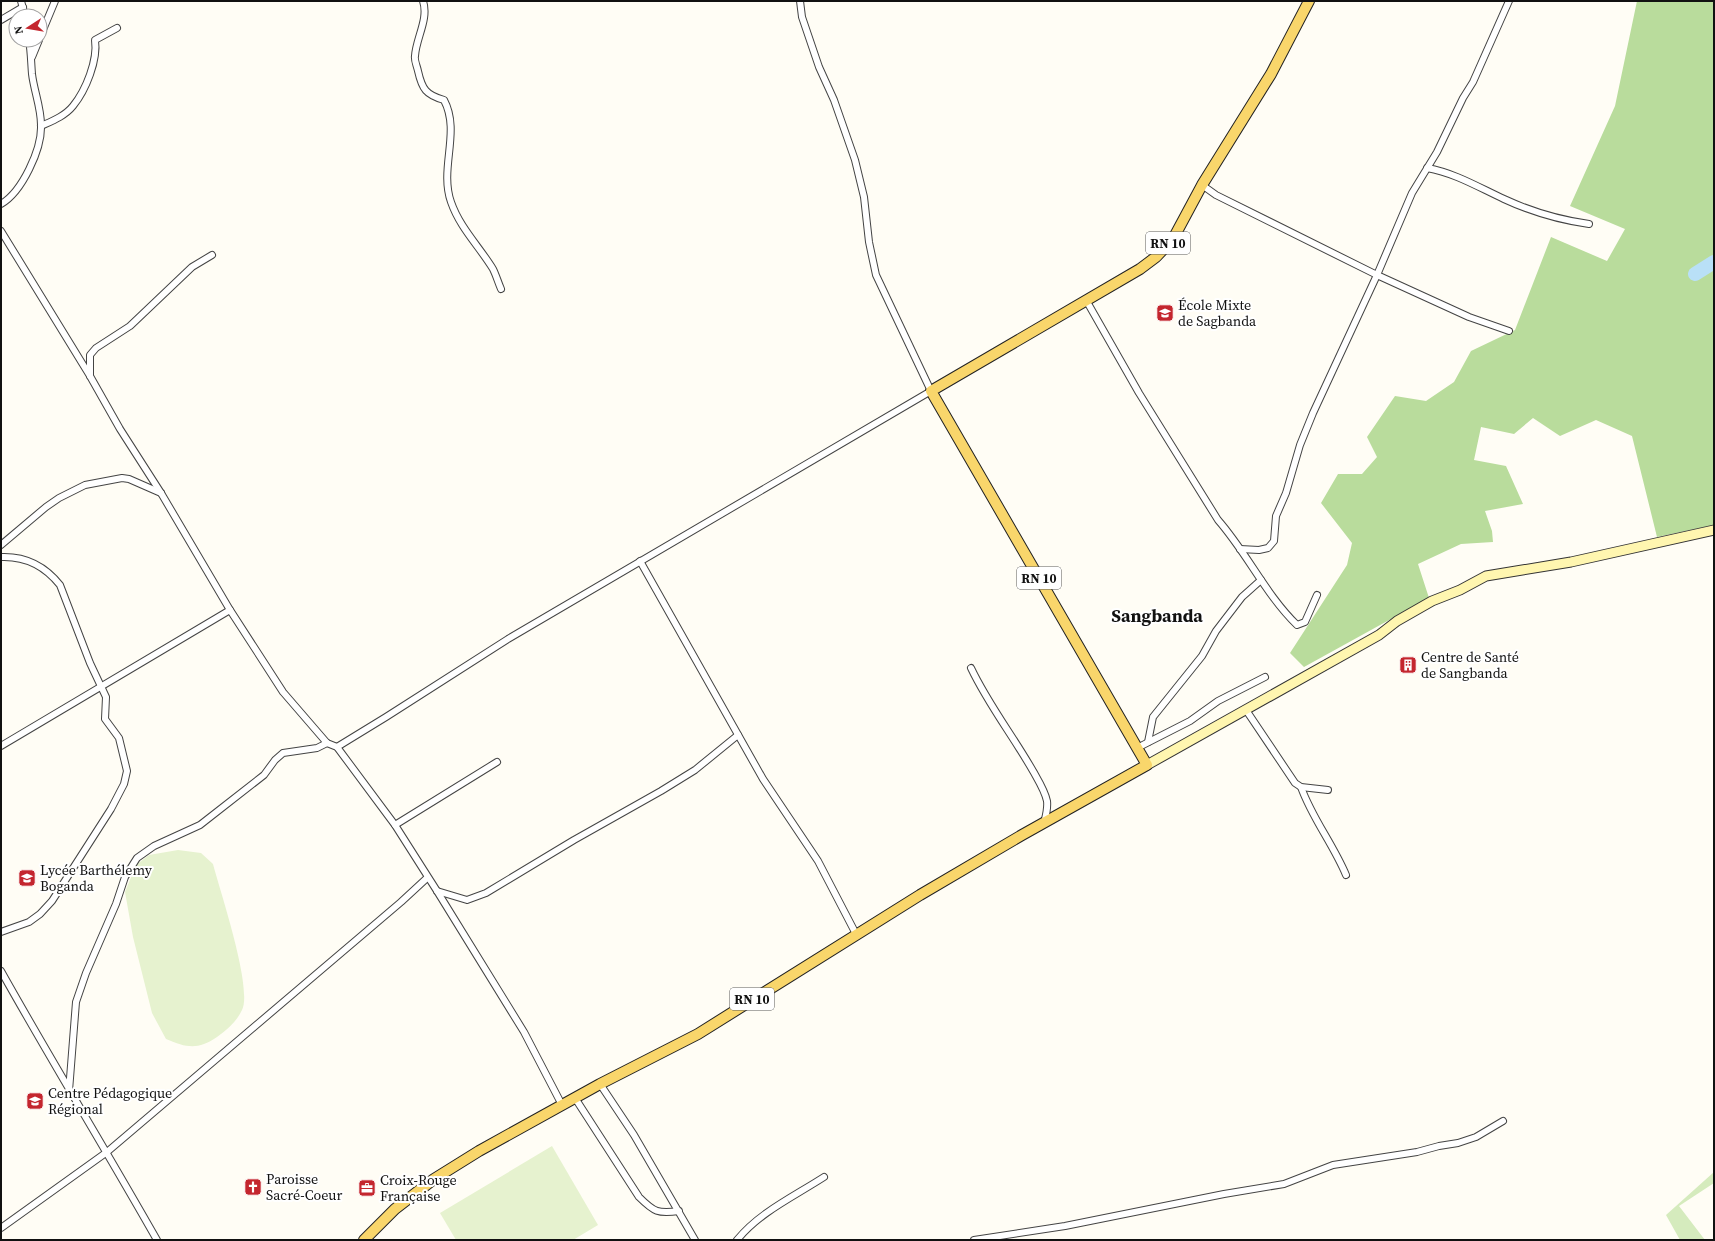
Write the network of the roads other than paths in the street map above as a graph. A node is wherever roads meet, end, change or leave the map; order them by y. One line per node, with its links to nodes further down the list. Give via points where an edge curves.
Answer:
1 (55, 1): 7 (street)
2 (423, 1): 21 (street, via 422,30 414,56 425,92 444,100 452,121 447,182 450,201 465,230 493,269)
3 (800, 1): 25 (street, via 802,17 819,67 837,107 855,160 864,197 876,275)
4 (1309, 1): 15 (main road, RN 10, via 1271,74)
5 (1509, 1): 14 (street, via 1473,82)
6 (22, 4): 8 (street)
7 (48, 18)
8 (1, 20)
9 (117, 28): 13 (street, via 95,40 95,55 90,72 72,107)
10 (30, 48): 12 (street)
11 (36, 48): 12 (street)
12 (32, 57): 13 (street, via 32,73)
13 (41, 126): 16 (street, via 35,157 24,179 6,202)
14 (1427, 168): 17 (street, via 1452,175 1505,199 1558,218); 20 (street, via 1412,193)
15 (1202, 185): 20 (street, via 1216,196); 22 (main road, RN 10, via 1172,239 1156,256 1140,269)
16 (1, 204)
17 (1589, 224)
18 (1, 231): 24 (street)
19 (212, 255): 24 (street, via 192,267 130,326 96,348 90,355)
20 (1377, 275): 23 (street, via 1469,317); 29 (street, via 1300,445 1276,516 1274,541 1268,548 1260,550)
21 (501, 289)
22 (1086, 300): 25 (main road, RN 10); 29 (street, via 1206,502)
23 (1509, 331)
24 (90, 376): 26 (street, via 120,429)
25 (930, 391): 31 (street); 44 (main road, RN 10)
26 (161, 492): 28 (street, via 122,478 85,486 59,498); 34 (street)
27 (1714, 530): 38 (street, via 1571,562 1486,576 1432,601 1397,621 1379,635)
28 (1, 545)
29 (1240, 549): 32 (street)
30 (1, 557): 37 (street, via 12,556 39,565 56,580 66,597)
31 (640, 561): 39 (street); 43 (street, via 508,639)
32 (1261, 580): 33 (street, via 1297,625 1305,622); 40 (street, via 1242,597 1216,631 1202,656 1153,717)
33 (1317, 595)
34 (230, 610): 37 (street); 41 (street, via 283,692)
35 (972, 668): 49 (street, via 981,689 1019,746 1042,787 1047,800)
36 (1265, 677): 40 (street, via 1218,701 1190,721)
37 (102, 688): 42 (street); 54 (street, via 106,697 105,719 119,738 124,756 127,772 124,784 111,809 52,901 29,922)
38 (1246, 710): 46 (street); 47 (street, via 1290,778)
39 (738, 735): 53 (street, via 695,770 486,893 467,900); 55 (street, via 763,780 818,861)
40 (1148, 742): 44 (street)
41 (327, 743): 43 (street); 58 (street, via 317,748 283,753 274,760 264,775 200,825 154,846 138,858 125,877 76,1002)
42 (1, 746)
43 (336, 747): 50 (street)
44 (1137, 748): 46 (main road, RN 10)
45 (497, 762): 50 (street)
46 (1147, 765): 49 (main road, RN 10)
47 (1301, 787): 48 (street); 51 (street, via 1312,813)
48 (1328, 790)
49 (1044, 822): 55 (main road, RN 10)
50 (395, 825): 52 (street)
51 (1346, 875)
52 (427, 878): 53 (street); 62 (street)
53 (437, 891): 60 (street, via 524,1032)
54 (1, 932)
55 (856, 934): 57 (main road, RN 10, via 698,1034)
56 (1, 971): 58 (street)
57 (600, 1084): 59 (main road, RN 10); 64 (street)
58 (69, 1092): 62 (street)
59 (576, 1098): 60 (main road, RN 10); 64 (street, via 639,1197 652,1210 663,1214)
60 (562, 1105): 69 (main road, RN 10, via 434,1179 396,1209)
61 (1503, 1121): 67 (street, via 1476,1137 1458,1143 1333,1165 1284,1184)
62 (107, 1152): 66 (street); 68 (street)
63 (824, 1178): 71 (street, via 767,1212 748,1226)
64 (679, 1211): 70 (street)
65 (1, 1218): 66 (street)
66 (3, 1226)
67 (985, 1239): 72 (street)
68 (157, 1240)
69 (364, 1240)
70 (695, 1240)
71 (737, 1240)
72 (974, 1240)

